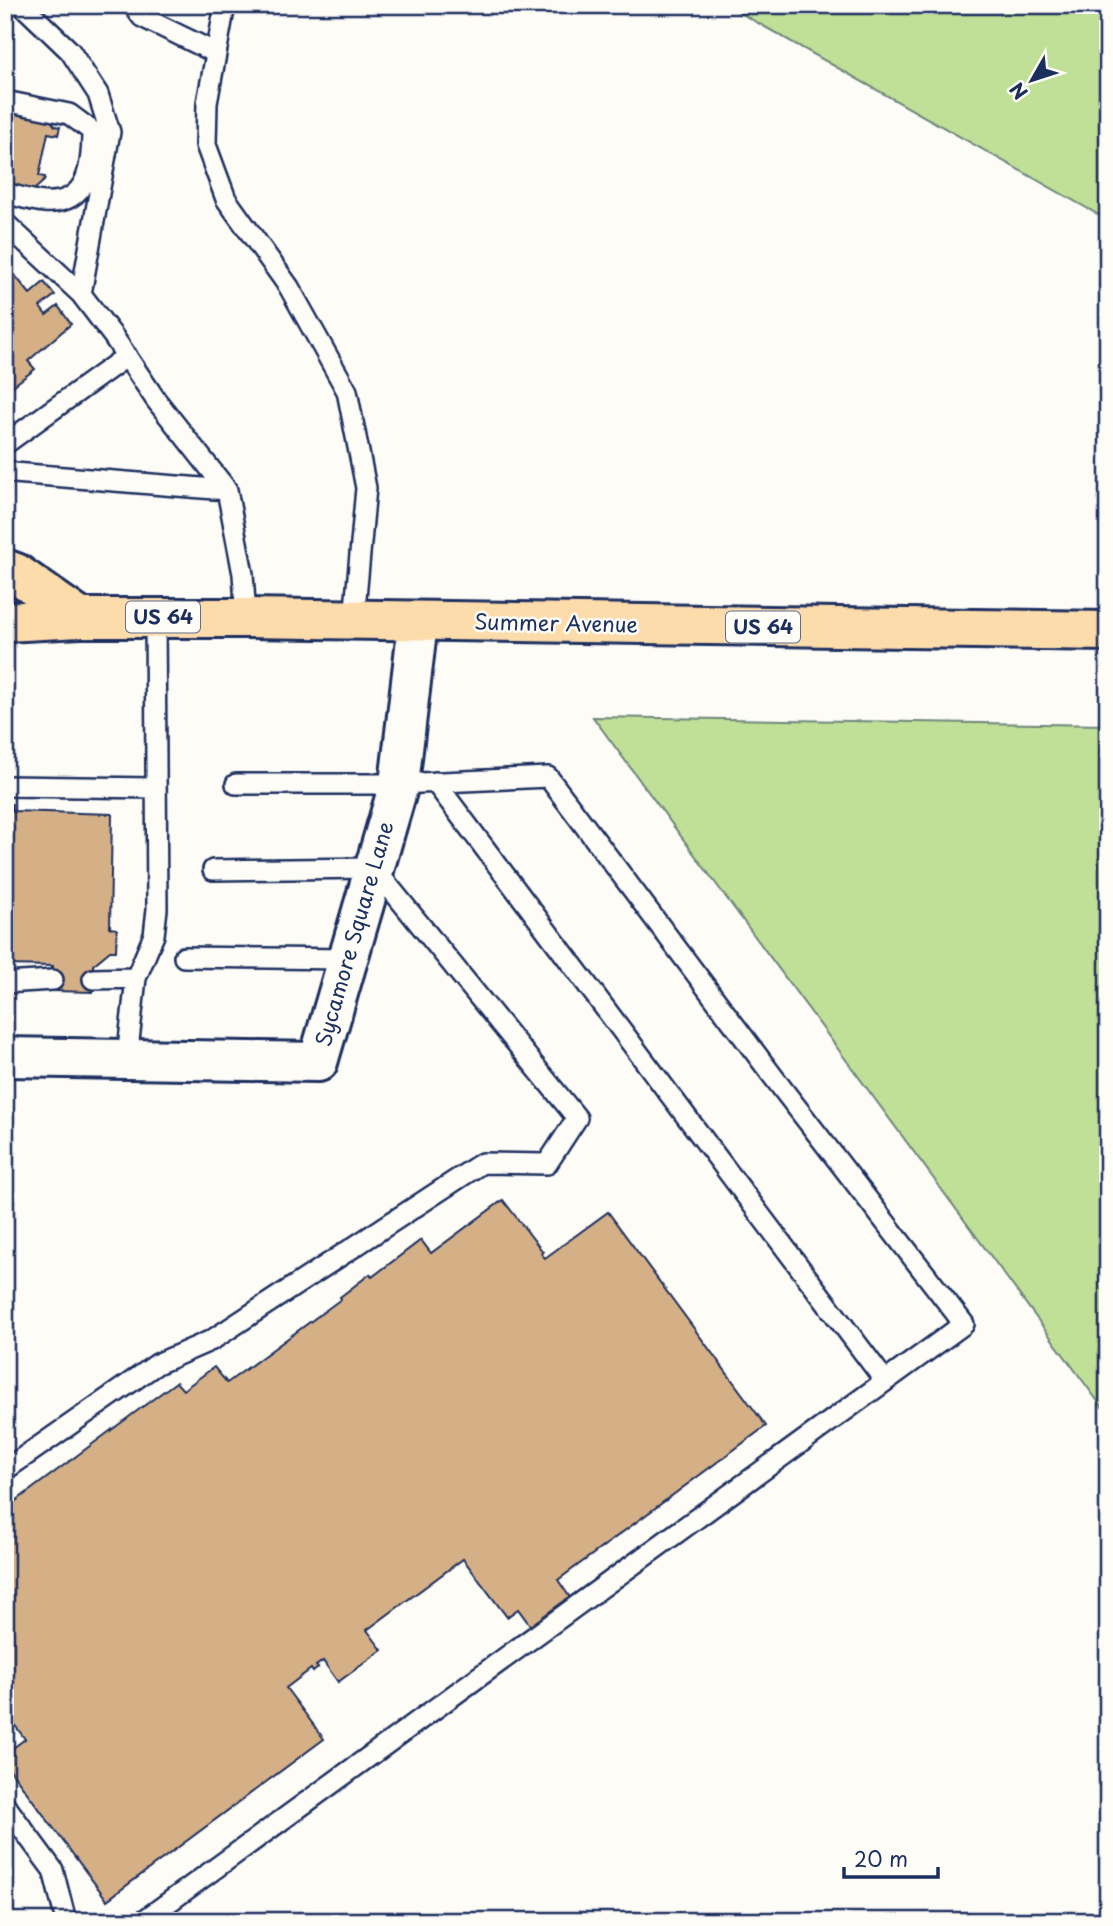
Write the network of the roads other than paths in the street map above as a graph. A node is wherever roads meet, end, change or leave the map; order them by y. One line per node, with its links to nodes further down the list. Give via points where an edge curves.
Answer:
1 (22, 5): 8 (lane, via 70,51 98,94 110,132)
2 (133, 5): 4 (lane, via 142,16)
3 (225, 5): 4 (lane)
4 (216, 53): 17 (lane, via 207,103 206,145 226,199 289,287 347,391 366,488)
5 (5, 102): 6 (lane, via 69,114 92,131 92,160 83,188 65,200 44,202)
6 (5, 193)
7 (5, 223): 8 (lane)
8 (81, 294): 9 (lane)
9 (127, 356): 10 (lane); 12 (lane)
10 (5, 444)
11 (5, 469): 12 (lane)
12 (227, 490): 16 (lane)
13 (5, 569): 15 (main road)
14 (155, 617): 15 (main road, Summer Avenue / US 64); 16 (main road, Summer Avenue / US 64); 24 (lane)
15 (80, 618): 18 (main road, Summer Avenue / US 64)
16 (246, 618): 17 (main road, Summer Avenue / US 64)
17 (354, 620): 19 (main road, Summer Avenue / US 64)
18 (5, 622)
19 (418, 622): 20 (main road, Summer Avenue / US 64); 21 (street, Sycamore Square Lane)
20 (1108, 631)
21 (417, 783): 22 (lane); 25 (street, Sycamore Square Lane); 35 (lane); 35 (lane, via 548,777 964,1324)
22 (236, 784)
23 (5, 786): 24 (lane)
24 (156, 789): 29 (lane, via 157,909 154,935)
25 (374, 868): 26 (lane); 28 (street, Sycamore Square Lane); 36 (lane, via 577,1118 547,1164 482,1163 212,1340 157,1364)
26 (213, 870)
27 (184, 957): 28 (lane)
28 (348, 959): 34 (street, Sycamore Square Lane, via 318,1062)
29 (136, 978): 30 (lane); 34 (lane)
30 (93, 979)
31 (53, 980): 32 (lane)
32 (5, 983)
33 (5, 1057): 34 (street, Sycamore Square Lane)
34 (127, 1059)
35 (885, 1381): 39 (lane)
36 (5, 1471)
37 (5, 1804): 38 (lane, via 52,1870)
38 (66, 1921)
39 (143, 1921)

